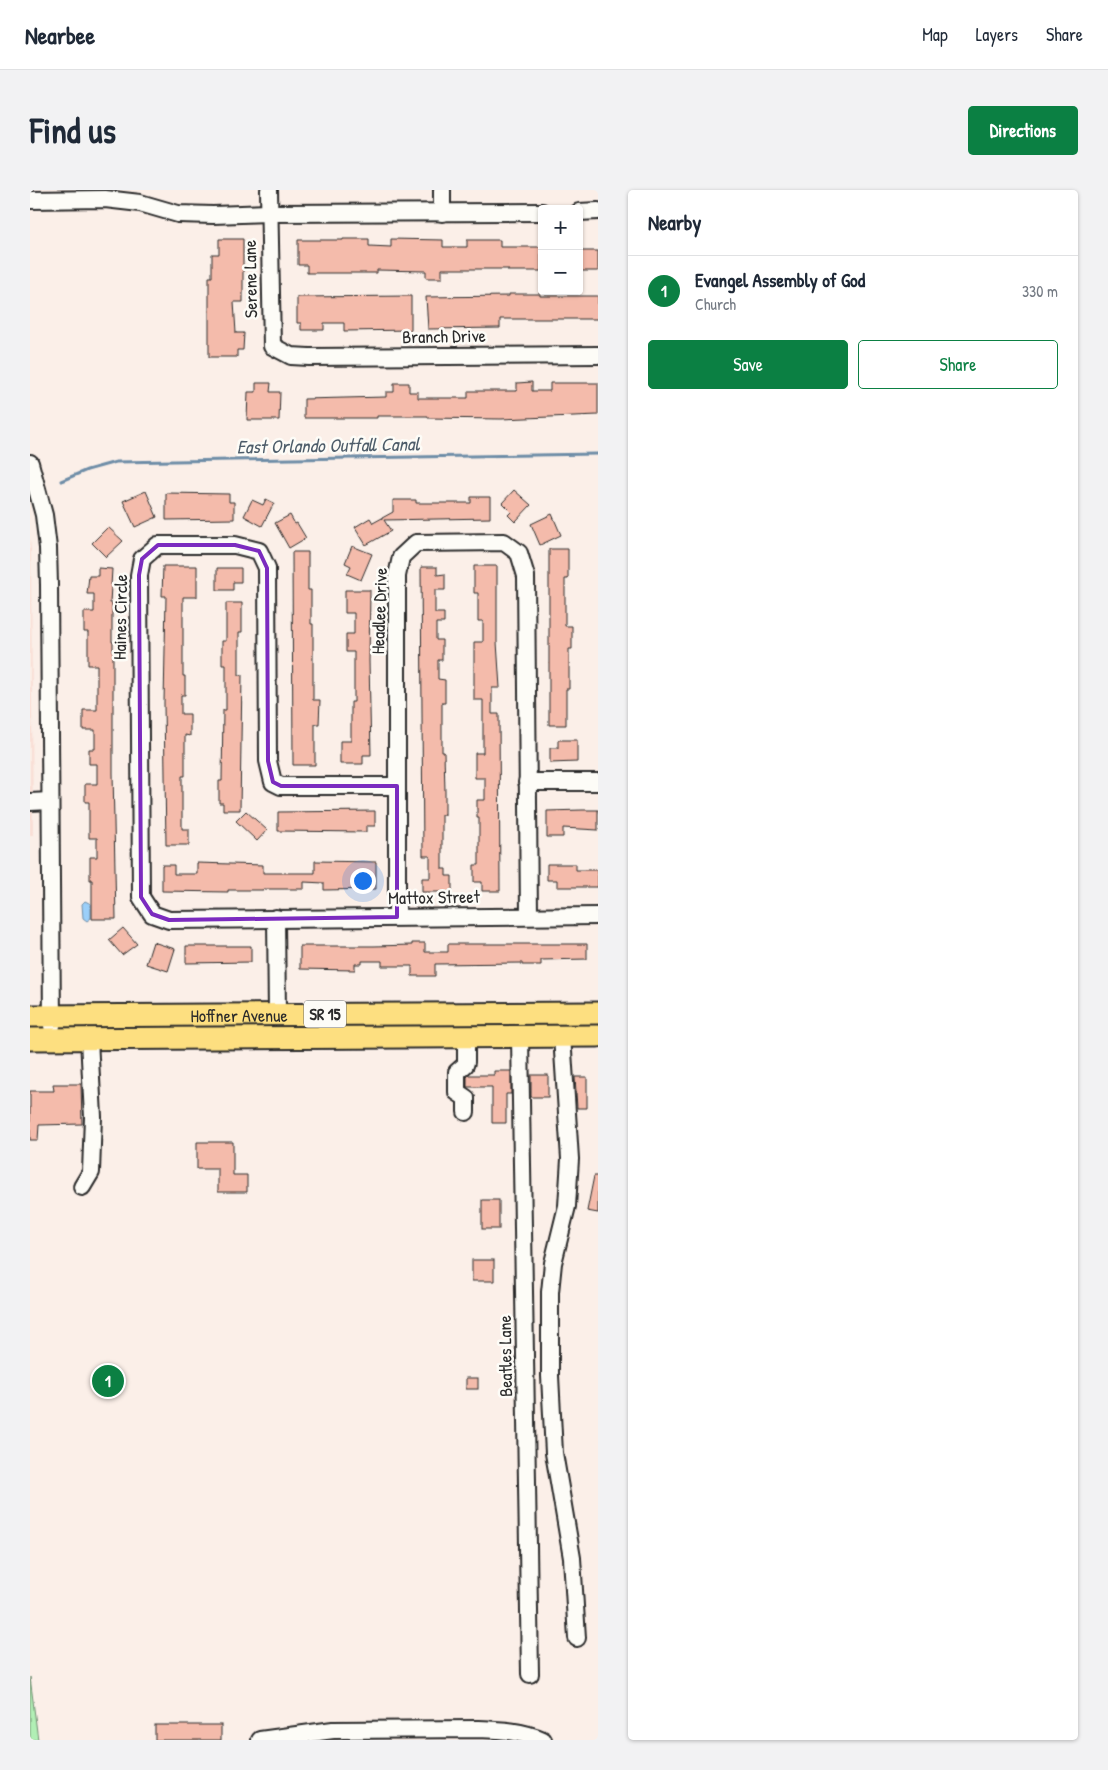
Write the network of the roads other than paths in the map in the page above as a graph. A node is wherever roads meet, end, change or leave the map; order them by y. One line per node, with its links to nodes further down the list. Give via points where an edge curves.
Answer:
1 (269, 190): 7 (street, Serene Lane)
2 (442, 190): 8 (street)
3 (30, 200): 7 (street, via 105,199 140,203 178,214)
4 (598, 211): 6 (street)
5 (538, 212): 8 (street)
6 (583, 212)
7 (268, 213): 8 (street); 10 (street, Serene Lane, via 272,346)
8 (442, 213)
9 (598, 355): 10 (street, Branch Drive)
10 (291, 356)
11 (30, 463): 12 (street)
12 (32, 483): 16 (street, via 44,515 48,548)
13 (527, 782): 14 (street); 15 (street, Headlee Drive, via 526,576 519,553 504,542 416,543 401,557 397,576); 19 (street, Headlee Drive)
14 (598, 782)
15 (397, 786): 18 (street, Haines Circle, via 281,786 273,782 268,761 267,568 259,551 235,545 158,545 142,560 139,575 141,897); 21 (street, Headlee Drive)
16 (50, 801): 17 (street); 26 (street)
17 (30, 802)
18 (152, 914): 22 (street, Mattox Street, via 169,920)
19 (529, 916): 20 (street, Mattox Street); 21 (street, Mattox Street)
20 (598, 916)
21 (397, 917): 22 (street, Mattox Street)
22 (276, 918): 24 (street)
23 (598, 1013): 24 (main road, Hoffner Avenue / SR 15)
24 (277, 1015): 26 (main road, Hoffner Avenue / SR 15)
25 (30, 1016): 26 (main road, Hoffner Avenue / SR 15)
26 (52, 1016): 33 (street)
27 (598, 1028): 31 (main road, via 535,1027)
28 (562, 1036): 29 (main road, Hoffner Avenue / SR 15); 31 (main road, Hoffner Avenue / SR 15); 37 (street, via 570,1158 567,1206 552,1263 550,1376 554,1453 572,1558)
29 (598, 1036)
30 (466, 1037): 31 (main road, Hoffner Avenue / SR 15); 34 (main road, Hoffner Avenue / SR 15); 35 (street, via 466,1062 457,1072 457,1092 466,1098)
31 (520, 1037): 38 (street, Beatles Lane)
32 (30, 1039): 33 (main road, Hoffner Avenue / SR 15)
33 (52, 1039): 34 (main road, Hoffner Avenue / SR 15)
34 (89, 1039): 36 (street, via 93,1117 91,1172)
35 (466, 1112)
36 (82, 1187)
37 (577, 1638)
38 (530, 1674)
39 (363, 1735): 40 (street); 43 (street, via 503,1730)
40 (324, 1736): 41 (street)
41 (283, 1738): 42 (street)
42 (260, 1740)
43 (543, 1740)

